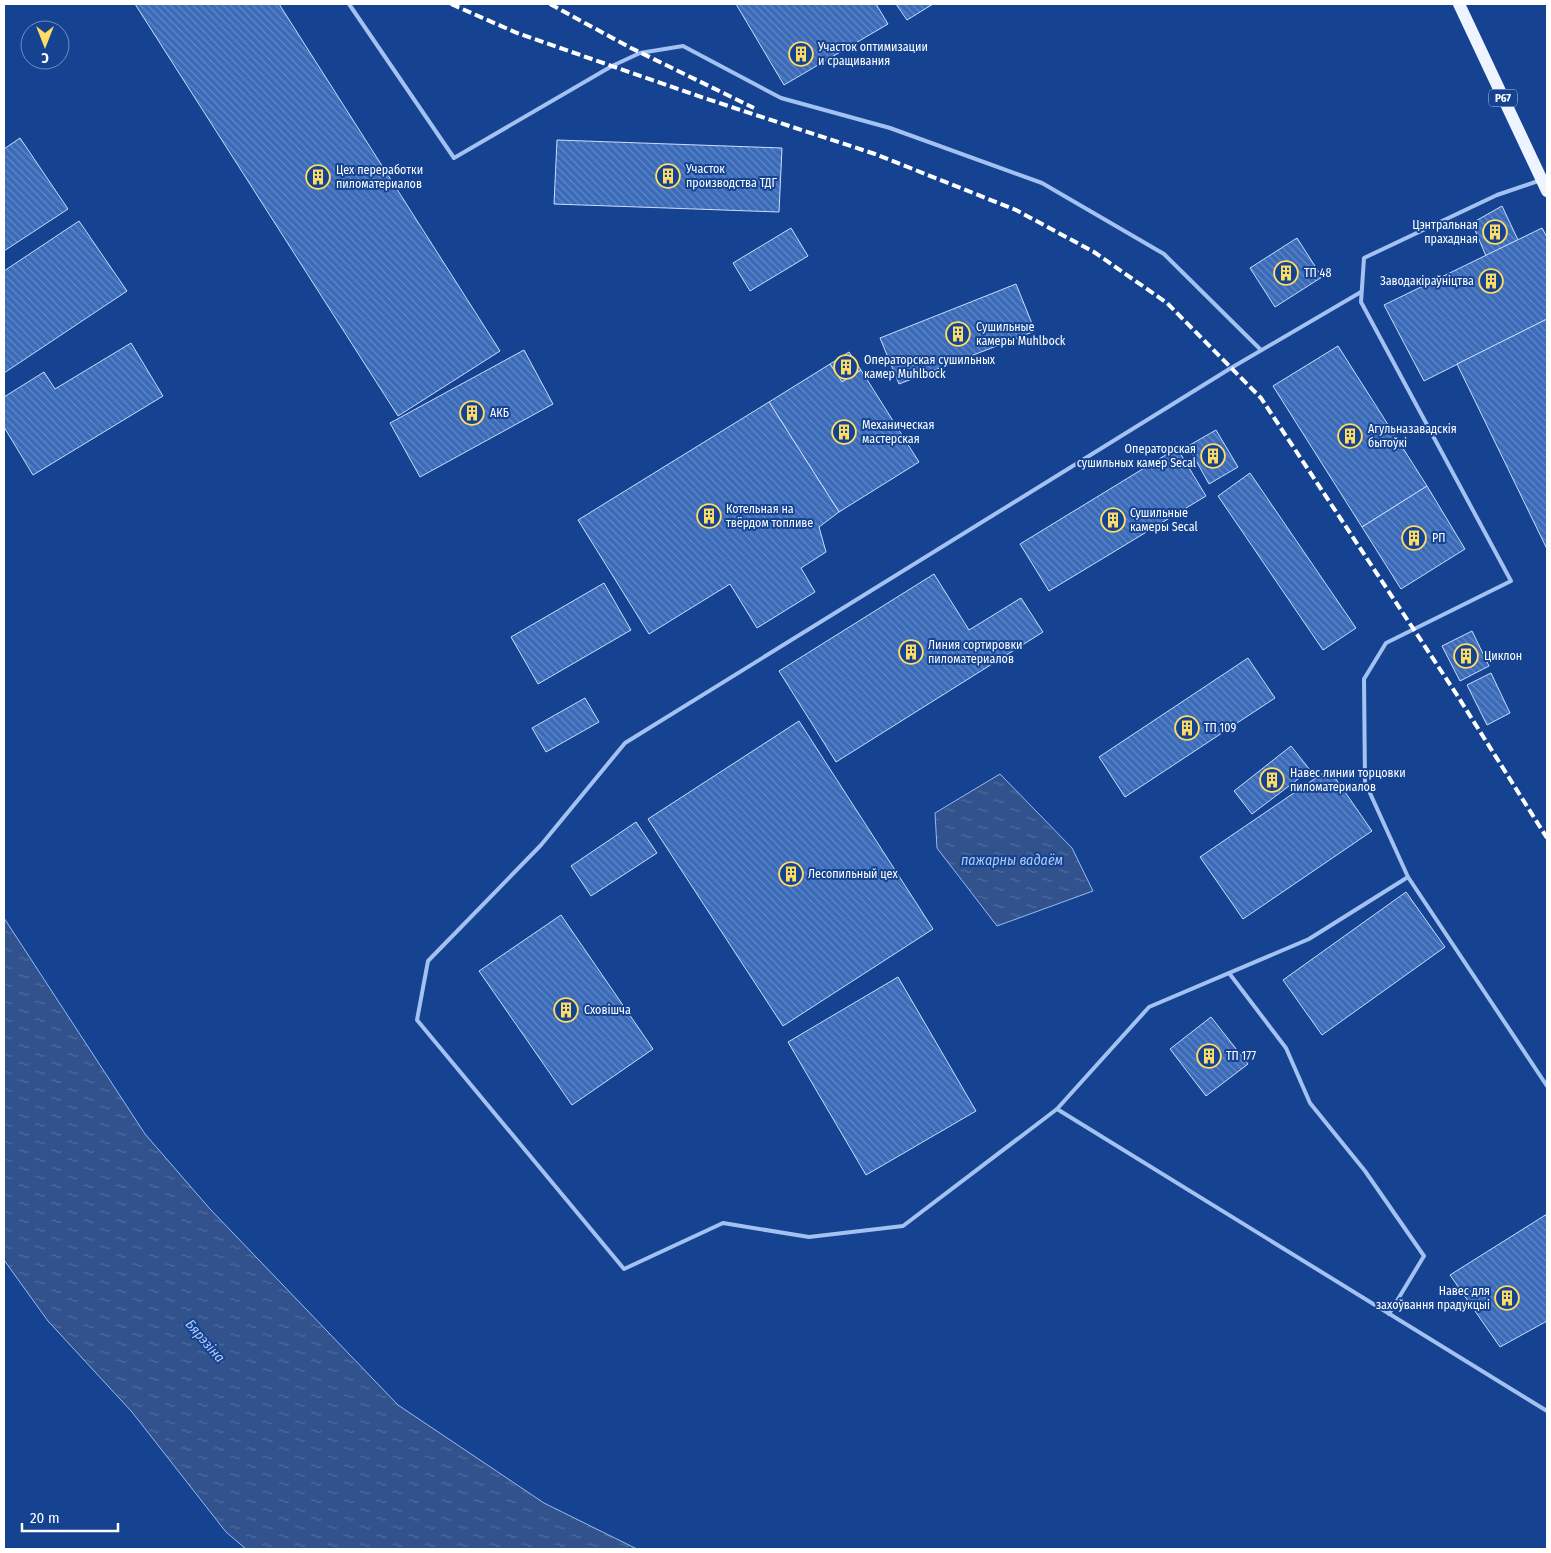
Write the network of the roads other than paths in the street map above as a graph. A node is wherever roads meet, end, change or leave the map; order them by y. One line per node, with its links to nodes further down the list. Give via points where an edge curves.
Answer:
1 (349, 4): 5 (lane, via 454,158 612,66 640,53 683,46 781,98 890,128 1042,183 1164,254)
2 (1459, 4): 3 (main road, Р67)
3 (1545, 183): 4 (lane, via 1497,195 1364,258)
4 (1361, 292): 5 (lane); 6 (lane, via 1361,302 1511,581 1386,643 1364,679 1365,782)
5 (1261, 350): 9 (lane, via 625,743 541,844 428,961 417,1020 624,1269 723,1222 809,1237 904,1226)
6 (1408, 876): 7 (lane, via 1309,939); 8 (lane)
7 (1229, 973): 9 (lane, via 1149,1007); 10 (lane, via 1286,1048 1310,1102 1365,1171 1424,1256)
8 (1547, 1086)
9 (1057, 1110): 10 (lane)
10 (1389, 1314): 11 (lane)
11 (1547, 1411)

